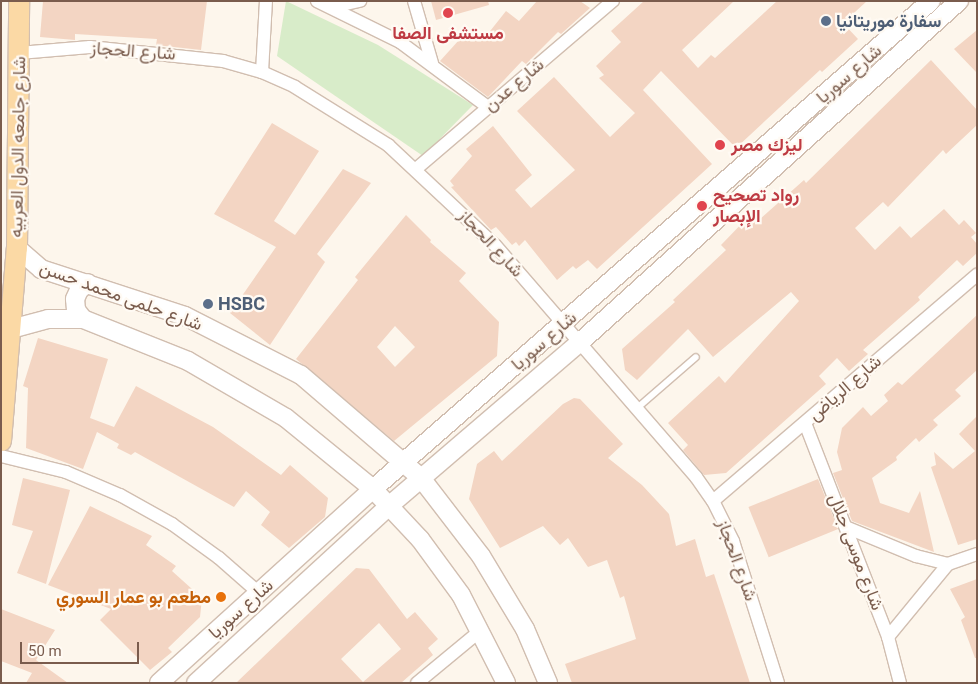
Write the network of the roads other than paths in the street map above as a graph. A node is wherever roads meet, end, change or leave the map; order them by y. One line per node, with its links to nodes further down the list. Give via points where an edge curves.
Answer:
1 (19, 1): 10 (main road, شارع جامعه الدول العربيه)
2 (266, 1): 14 (street)
3 (317, 1): 9 (street)
4 (360, 1): 9 (street)
5 (414, 1): 12 (street)
6 (613, 1): 15 (street, شارع عدن)
7 (931, 1): 11 (street, شارع سوريا)
8 (958, 1): 13 (street, شارع سوريا)
9 (333, 7): 12 (street)
10 (19, 53): 14 (street, شارع الحجاز, via 90,46 198,57); 17 (main road, شارع جامعه الدول العربيه)
11 (868, 57): 13 (street); 21 (street, شارع سوريا)
12 (432, 63): 15 (street)
13 (881, 71): 23 (street, شارع سوريا)
14 (262, 72): 16 (street, شارع الحجاز, via 350,119)
15 (488, 107): 16 (street, شارع عدن)
16 (416, 169): 21 (street, شارع الحجاز, via 495,245)
17 (17, 248): 19 (street, شارع حلمى محمد حسن, via 41,269); 22 (main road, شارع جامعه الدول العربيه)
18 (977, 274): 26 (street, شارع الرياض)
19 (88, 283): 20 (street, via 79,290 75,300 76,310); 29 (street, شارع حلمى محمد حسن, via 185,316 301,375)
20 (83, 319): 22 (street, شارع حلمى محمد حسن, via 48,319); 31 (street, شارع حلمى محمد حسن, via 154,345 222,378 301,429)
21 (562, 326): 23 (street, شارع الحجاز); 29 (street, شارع سوريا)
22 (11, 329): 27 (main road, شارع جامعه الدول العربيه)
23 (578, 344): 25 (street, شارع الحجاز); 30 (street, شارع سوريا)
24 (696, 357): 25 (lane)
25 (636, 409): 32 (street, شارع الحجاز)
26 (805, 422): 32 (street, شارع الرياض); 34 (street, شارع موسى جلال)
27 (1, 441)
28 (1, 456): 37 (street, via 66,472 120,495 172,524 219,558)
29 (406, 462): 30 (street, شارع حلمى محمد حسن); 31 (street, شارع سوريا)
30 (421, 478): 33 (street, شارع سوريا); 44 (street, شارع حلمى محمد حسن, via 482,556 525,629)
31 (374, 489): 33 (street, شارع حلمى محمد حسن); 37 (street, شارع سوريا)
32 (713, 501): 45 (street, شارع الحجاز, via 733,541)
33 (390, 505): 38 (street, شارع حلمى محمد حسن, via 441,565); 41 (street, شارع سوريا)
34 (848, 528): 36 (street, via 916,556); 39 (street, شارع موسى جلال)
35 (977, 554): 36 (street)
36 (948, 564): 39 (street)
37 (259, 593): 40 (street, شارع سوريا)
38 (481, 630): 42 (street); 43 (street, شارع حلمى محمد حسن)
39 (888, 637): 46 (street, شارع موسى جلال)
40 (159, 683)
41 (196, 683)
42 (417, 683)
43 (506, 683)
44 (548, 683)
45 (778, 683)
46 (900, 683)

